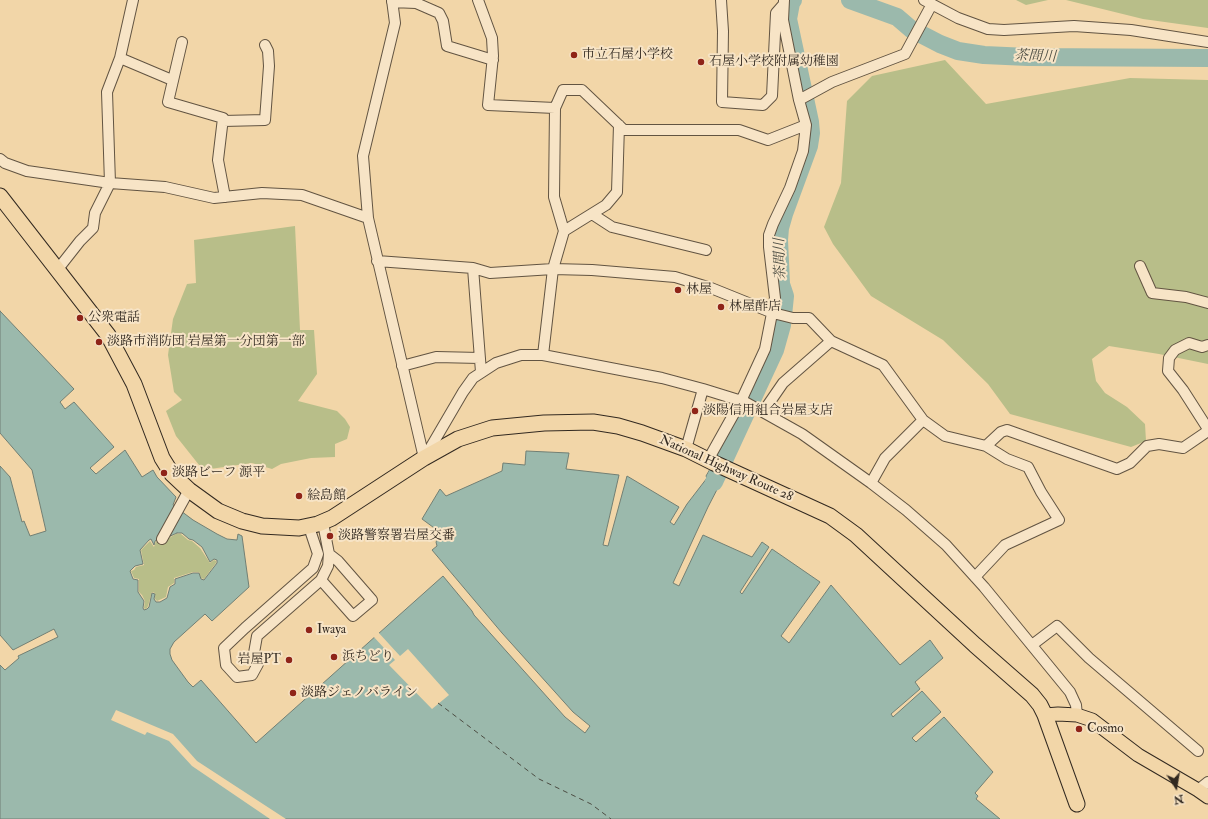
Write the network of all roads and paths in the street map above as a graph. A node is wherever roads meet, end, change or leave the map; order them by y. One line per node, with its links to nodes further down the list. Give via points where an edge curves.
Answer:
1 (133, 0): 10 (street)
2 (478, 0): 11 (street, via 492,38)
3 (721, 0): 5 (street, via 722,102 763,105 772,96 776,13)
4 (392, 1): 11 (street, via 416,3 439,13 443,21 447,46); 23 (street, via 395,23 363,156)
5 (783, 2): 13 (street, via 783,20)
6 (929, 4): 8 (street, via 988,29 1074,26 1131,30); 13 (street, via 905,54 832,82)
7 (182, 42): 12 (street)
8 (1208, 42)
9 (265, 45): 15 (street, via 269,66 265,120)
10 (120, 58): 12 (street); 19 (street, via 107,92)
11 (493, 60): 14 (street, via 488,105)
12 (172, 80): 15 (street, via 168,102 223,118)
13 (799, 100): 17 (street)
14 (555, 108): 16 (street, via 563,90 582,90); 24 (street, via 554,197)
15 (223, 121): 21 (street, via 218,160)
16 (619, 125): 17 (street, via 624,130 739,130 768,140); 22 (street, via 617,192 606,205)
17 (806, 125): 32 (street, via 803,151 769,235)
18 (0, 159): 19 (street, via 26,171)
19 (110, 183): 21 (street, via 165,187 214,198); 29 (street, via 95,213 93,228)
20 (0, 196): 29 (highway, National Highway Route 28)
21 (225, 197): 23 (street, via 262,193 302,195)
22 (592, 214): 24 (street); 25 (street, via 612,227)
23 (368, 218): 26 (street)
24 (564, 231): 30 (street)
25 (706, 250)
26 (377, 262): 28 (street); 37 (street)
27 (1140, 266): 31 (street, via 1152,293 1186,297)
28 (473, 268): 30 (street, via 490,273); 36 (street)
29 (58, 269): 49 (highway, National Highway Route 28, via 108,335 134,384 162,458)
30 (553, 269): 32 (street, via 675,278 711,288); 35 (street)
31 (1208, 303)
32 (776, 314): 33 (street, via 809,318); 40 (street)
33 (831, 341): 41 (street, via 783,383); 42 (street, via 883,365)
34 (1208, 345): 43 (street, via 1202,347 1189,343 1175,350 1169,358 1168,371)
35 (544, 355): 38 (street, via 521,355 496,363); 39 (street, via 662,378)
36 (480, 358): 37 (street, via 436,357); 38 (street)
37 (402, 366): 46 (street)
38 (481, 372): 46 (street, via 462,392)
39 (703, 390): 40 (street); 45 (street)
40 (743, 402): 41 (street); 47 (street)
41 (760, 410): 48 (street, via 802,434)
42 (923, 420): 44 (street, via 945,436); 48 (street, via 885,458)
43 (1208, 430): 44 (street, via 1183,448 1159,444 1146,446 1130,463 1118,469 1007,430 1001,432)
44 (986, 446): 53 (street, via 1007,459 1028,467 1059,520 1006,545)
45 (686, 449): 46 (highway, National Highway Route 28, via 618,426 593,422 544,423 492,428 458,440); 47 (highway, National Highway Route 28)
46 (424, 458): 50 (highway, National Highway Route 28, via 332,518)
47 (711, 462): 56 (highway, National Highway Route 28, via 830,516 856,535 1032,695)
48 (870, 482): 53 (street, via 946,545)
49 (186, 496): 50 (highway, National Highway Route 28, via 242,521 289,528); 51 (street)
50 (316, 525): 52 (street); 54 (street, via 318,554 314,568 224,648 226,665 237,677 252,676 258,664 254,653 257,636)
51 (162, 539)
52 (329, 554): 54 (street, via 328,566); 54 (street, via 338,560 372,600 353,616)
53 (975, 577): 55 (street)
54 (321, 580)
55 (1032, 645): 57 (street, via 1070,692); 58 (street, via 1057,626 1089,658)
56 (1045, 715): 57 (main road); 60 (highway, National Highway Route 28)
57 (1077, 715): 59 (main road, via 1092,720 1138,755)
58 (1198, 750)
59 (1205, 790)
60 (1077, 804)

